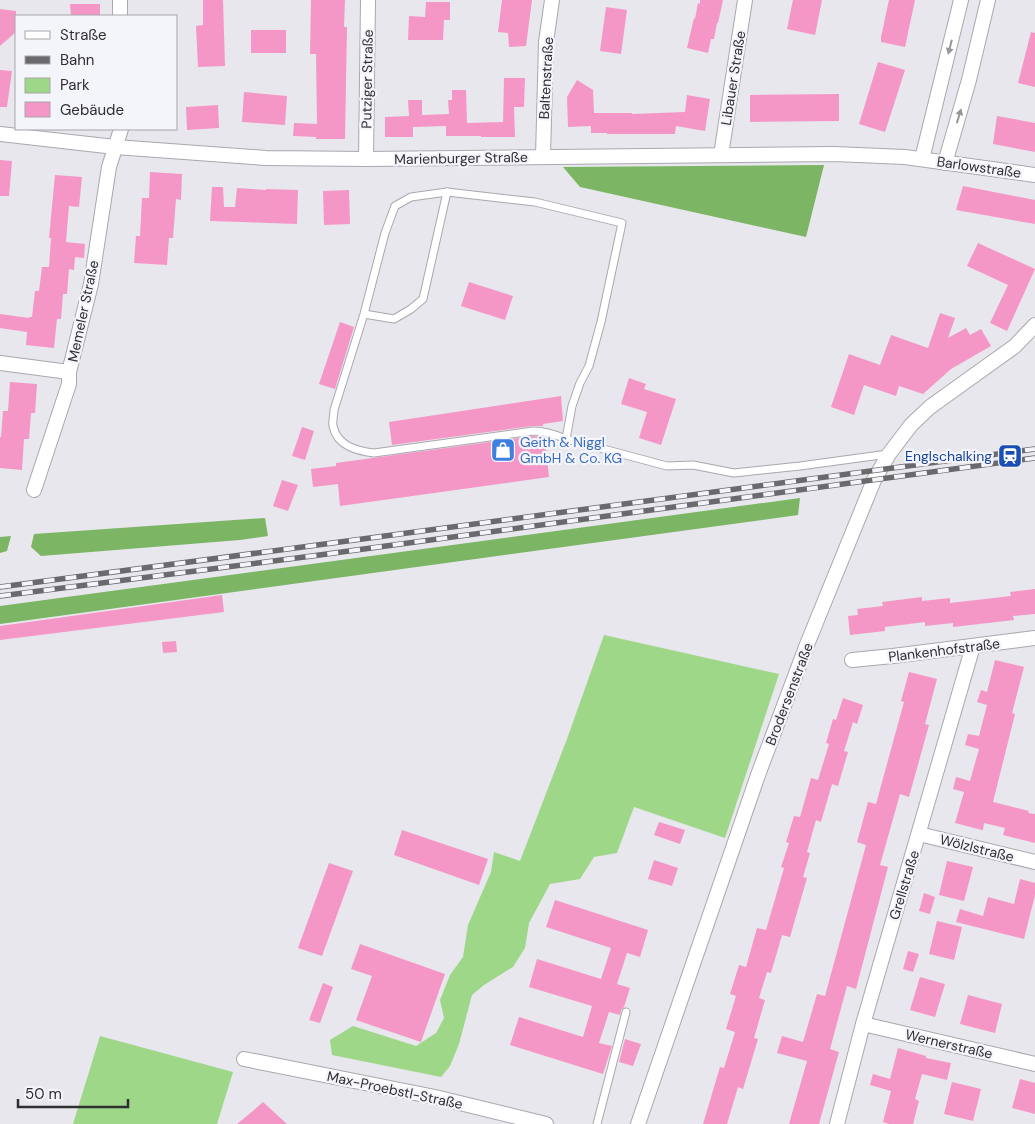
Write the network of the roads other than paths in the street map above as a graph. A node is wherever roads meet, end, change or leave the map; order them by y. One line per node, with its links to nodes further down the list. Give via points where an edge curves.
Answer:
1 (120, 0): 7 (street)
2 (368, 0): 13 (street, Putziger Straße)
3 (552, 0): 12 (street, Baltenstraße, via 546,42)
4 (745, 0): 11 (street, Libauer Straße)
5 (961, 0): 14 (street, one-way to 14)
6 (988, 0): 15 (street, one-way to 6)
7 (120, 15)
8 (121, 130): 10 (street, Memeler Straße)
9 (0, 134): 10 (street, Marienburger Straße)
10 (114, 147): 13 (street, Marienburger Straße, via 266,158); 21 (street, Memeler Straße, via 90,284)
11 (721, 155): 12 (street, Marienburger Straße); 14 (street, Marienburger Straße, via 834,154)
12 (543, 157): 13 (street, Marienburger Straße)
13 (366, 159)
14 (922, 159): 15 (street, Barlowstraße)
15 (945, 162): 16 (street, Barlowstraße)
16 (1035, 175)
17 (447, 192): 18 (lane, via 411,196 395,206 384,233); 18 (lane, via 423,300 394,319); 22 (lane, via 535,202 622,223 601,322 589,366 572,406)
18 (364, 314): 22 (lane, via 334,410 333,426 348,447 374,453 533,431 544,431)
19 (1035, 325): 23 (street, Brodersenstraße, via 1015,346 930,407)
20 (0, 363): 21 (street)
21 (69, 372): 24 (street, Memeler Straße, via 69,384)
22 (566, 439): 23 (lane, via 667,466 693,465 734,472)
23 (889, 454): 36 (street, Brodersenstraße, via 874,480 758,775)
24 (34, 490)
25 (1035, 638): 26 (street, Plankenhofstraße)
26 (972, 646): 27 (street, Plankenhofstraße); 28 (street, Grellstraße)
27 (852, 660)
28 (919, 834): 29 (street, Wölzlstraße); 31 (street, Grellstraße)
29 (1035, 862)
30 (626, 1012): 35 (lane)
31 (863, 1024): 33 (street, Wernerstraße); 37 (street, Grellstraße)
32 (244, 1059): 34 (street, Max-Proebstl-Straße)
33 (1035, 1064)
34 (546, 1124)
35 (597, 1124)
36 (638, 1124)
37 (837, 1124)

